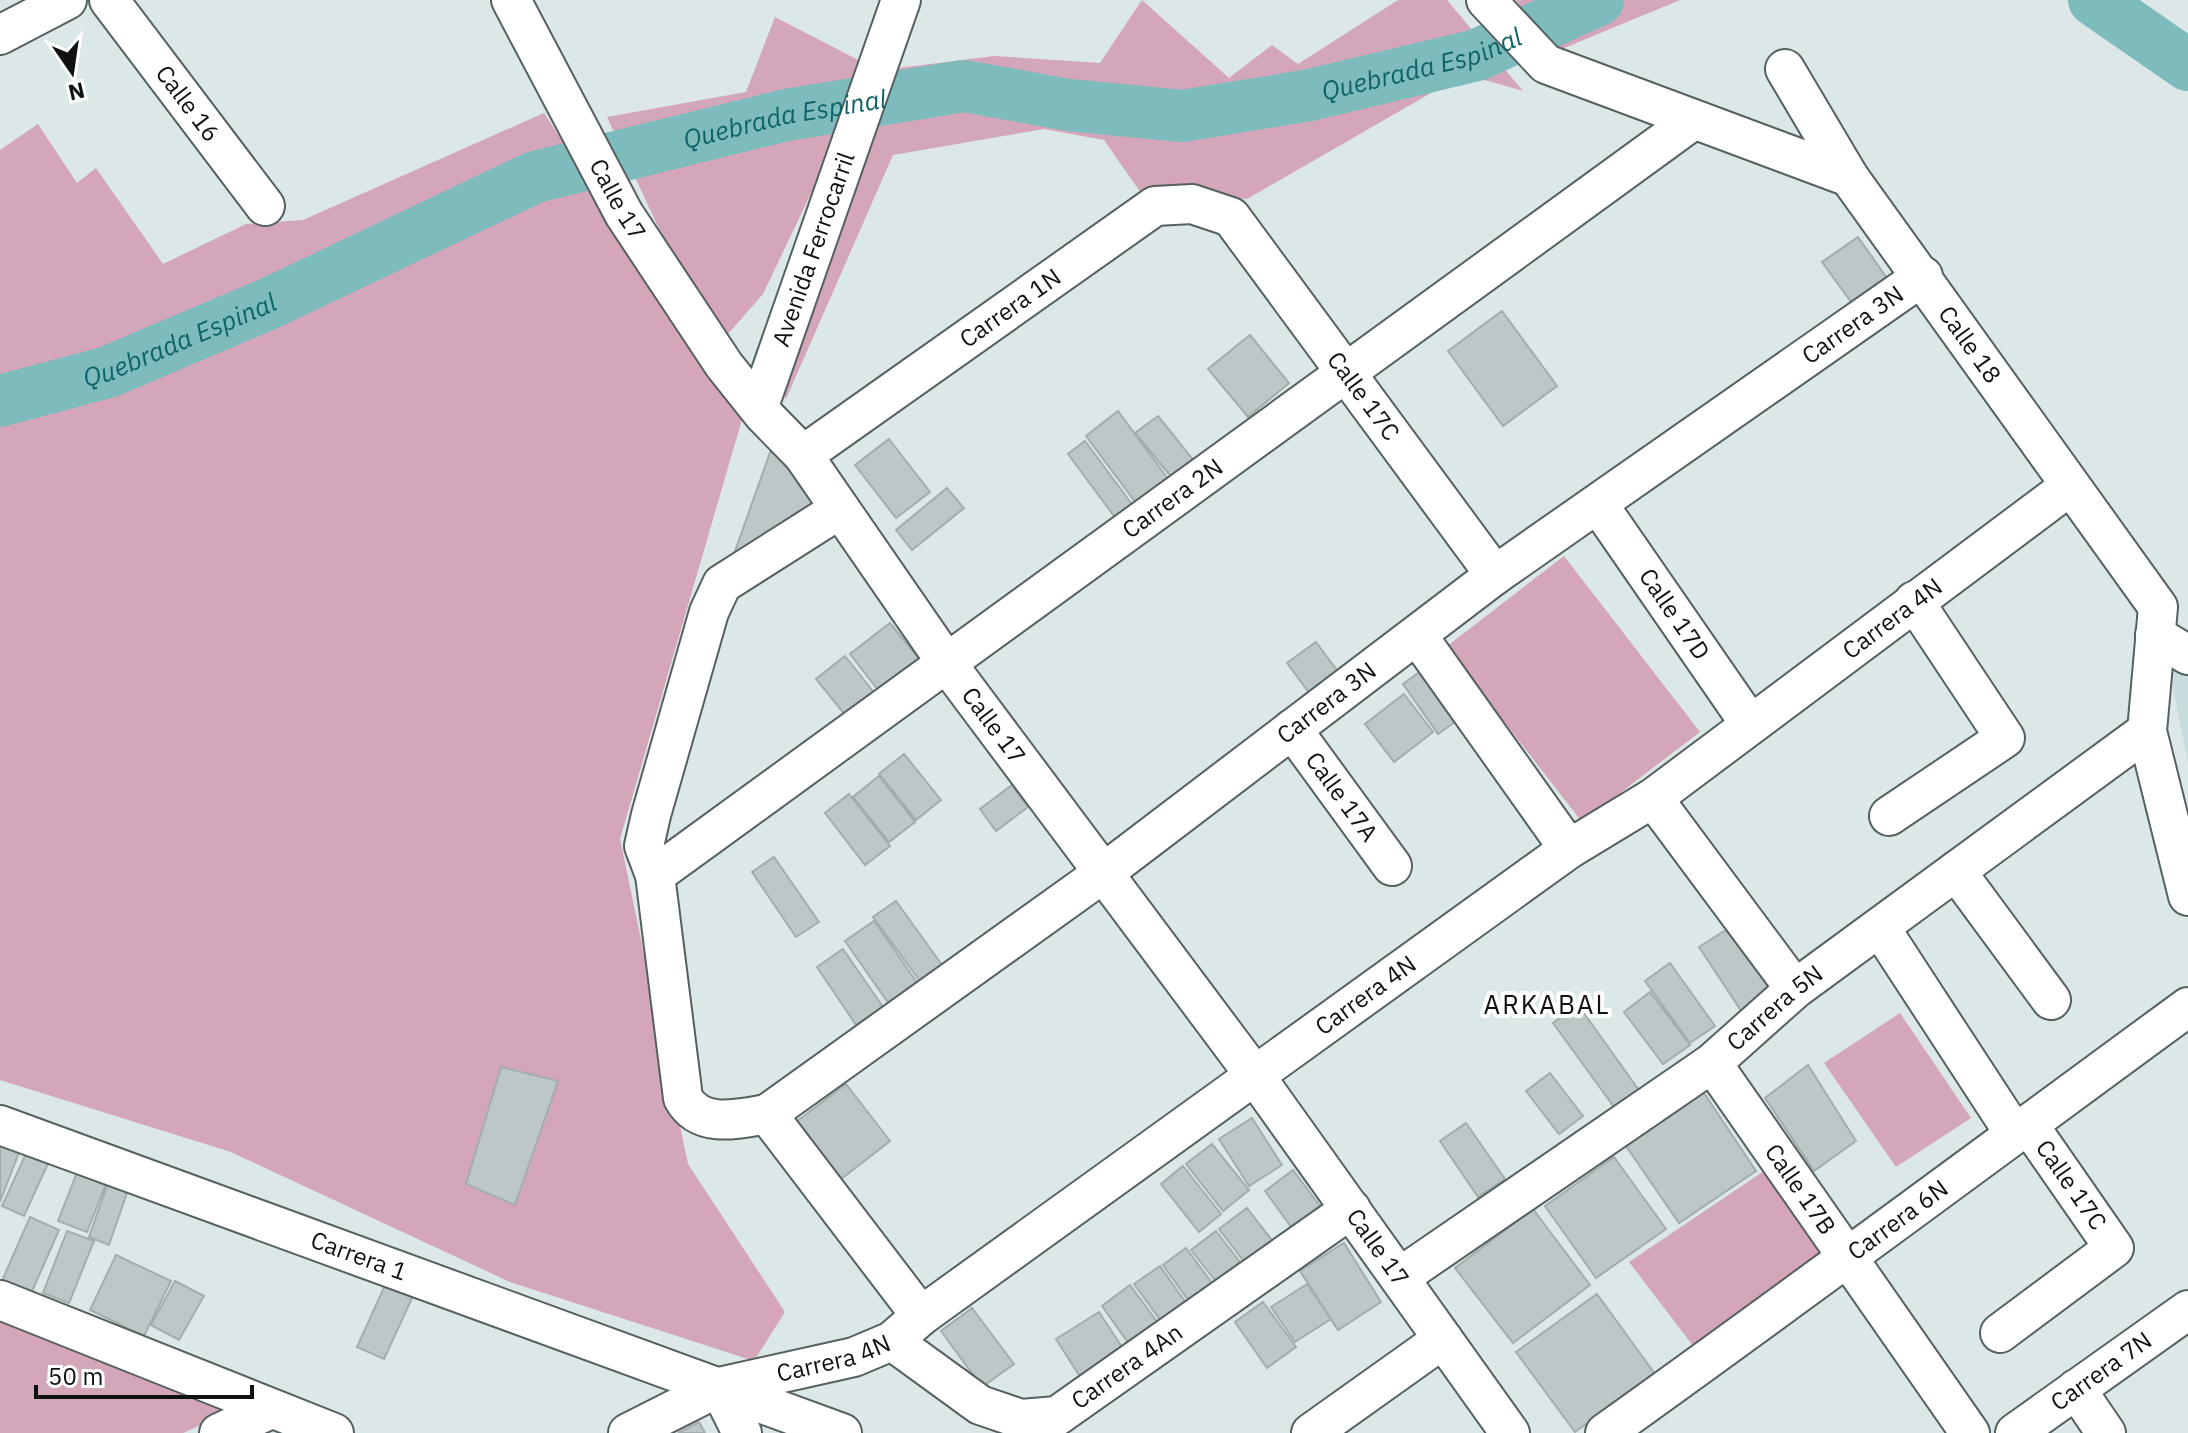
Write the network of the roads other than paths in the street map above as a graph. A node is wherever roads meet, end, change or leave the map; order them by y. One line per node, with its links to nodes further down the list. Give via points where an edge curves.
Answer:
1 (67, 0): 6 (street)
2 (109, 0): 10 (street, Calle 16)
3 (511, 0): 14 (street, Calle 17, via 624,214 724,365)
4 (901, 0): 14 (street, Avenida Ferrocarril)
5 (1488, 2): 8 (street, via 1546,64)
6 (0, 35)
7 (1785, 69): 9 (street, Calle 18)
8 (1692, 121): 9 (street); 13 (street, Carrera 2N)
9 (1849, 177): 12 (street, Calle 18)
10 (265, 206)
11 (1231, 217): 13 (street, Calle 17C); 15 (street, Carrera 1N, via 1192,204 1155,206)
12 (1923, 276): 16 (street, Calle 18); 17 (street, Carrera 3N)
13 (1345, 375): 19 (street, Calle 17C); 24 (street, Carrera 2N)
14 (759, 406): 15 (street, Calle 17)
15 (803, 455): 18 (street, Calle 17)
16 (2070, 486): 20 (street, Carrera 4N); 21 (street, Calle 18)
17 (1598, 504): 19 (street, Carrera 3N); 25 (street, Calle 17D)
18 (840, 509): 24 (street, Calle 17); 34 (street, via 722,584 709,612 651,815 644,846)
19 (1495, 575): 22 (street, Carrera 3N)
20 (1914, 601): 25 (street, Carrera 4N); 29 (street, via 2005,738)
21 (2167, 618): 23 (street); 27 (street)
22 (1417, 635): 26 (street, Carrera 3N); 30 (street)
23 (2188, 655)
24 (948, 665): 33 (street, Calle 17); 34 (street, Carrera 2N)
25 (1750, 724): 28 (street, Carrera 4N)
26 (1292, 729): 31 (street, Calle 17A); 33 (street, Carrera 3N)
27 (2147, 731): 32 (street, Carrera 5N); 35 (street)
28 (1653, 798): 30 (street, Carrera 4N); 37 (street)
29 (1889, 816)
30 (1569, 849): 41 (street, Carrera 4N)
31 (1392, 866)
32 (1956, 871): 36 (street, Carrera 5N); 38 (street)
33 (1102, 874): 41 (street, Calle 17); 42 (street, Carrera 3N)
34 (655, 875): 42 (street, Carrera 3N, via 683,1098 689,1110 704,1117 728,1120)
35 (2188, 896)
36 (1881, 929): 37 (street, Carrera 5N); 44 (street, Calle 17C)
37 (1795, 989): 40 (street, Carrera 5N)
38 (2051, 1000)
39 (2188, 1007): 44 (street, Carrera 6N)
40 (1712, 1063): 46 (street, Calle 17B); 47 (street, Carrera 5N)
41 (1253, 1073): 45 (street, Calle 17); 50 (street, Carrera 4N)
42 (767, 1114): 50 (street)
43 (0, 1125): 54 (street, Carrera 1)
44 (2021, 1128): 46 (street, Carrera 6N); 51 (street, Calle 17C, via 2114,1248)
45 (1351, 1209): 47 (street, Calle 17); 53 (street, Carrera 4An, via 1057,1416 1021,1419 980,1405)
46 (1848, 1260): 64 (street, Carrera 6N); 65 (street, Calle 17B)
47 (1400, 1277): 52 (street, Calle 17)
48 (0, 1300): 56 (street)
49 (2188, 1310): 55 (street, Carrera 7N)
50 (921, 1316): 53 (street, Carrera 4N)
51 (2000, 1333)
52 (1443, 1339): 62 (street); 63 (street, Calle 17)
53 (892, 1341): 54 (street, Carrera 4N, via 854,1357)
54 (719, 1387): 59 (street, Carrera 4N); 60 (street); 61 (street, Carrera 1)
55 (2076, 1389): 66 (street, Carrera 7N); 67 (street)
56 (269, 1410): 57 (street); 58 (street)
57 (219, 1433)
58 (334, 1433)
59 (628, 1433)
60 (742, 1433)
61 (842, 1433)
62 (1311, 1433)
63 (1510, 1433)
64 (1605, 1433)
65 (1970, 1433)
66 (2015, 1433)
67 (2106, 1433)

